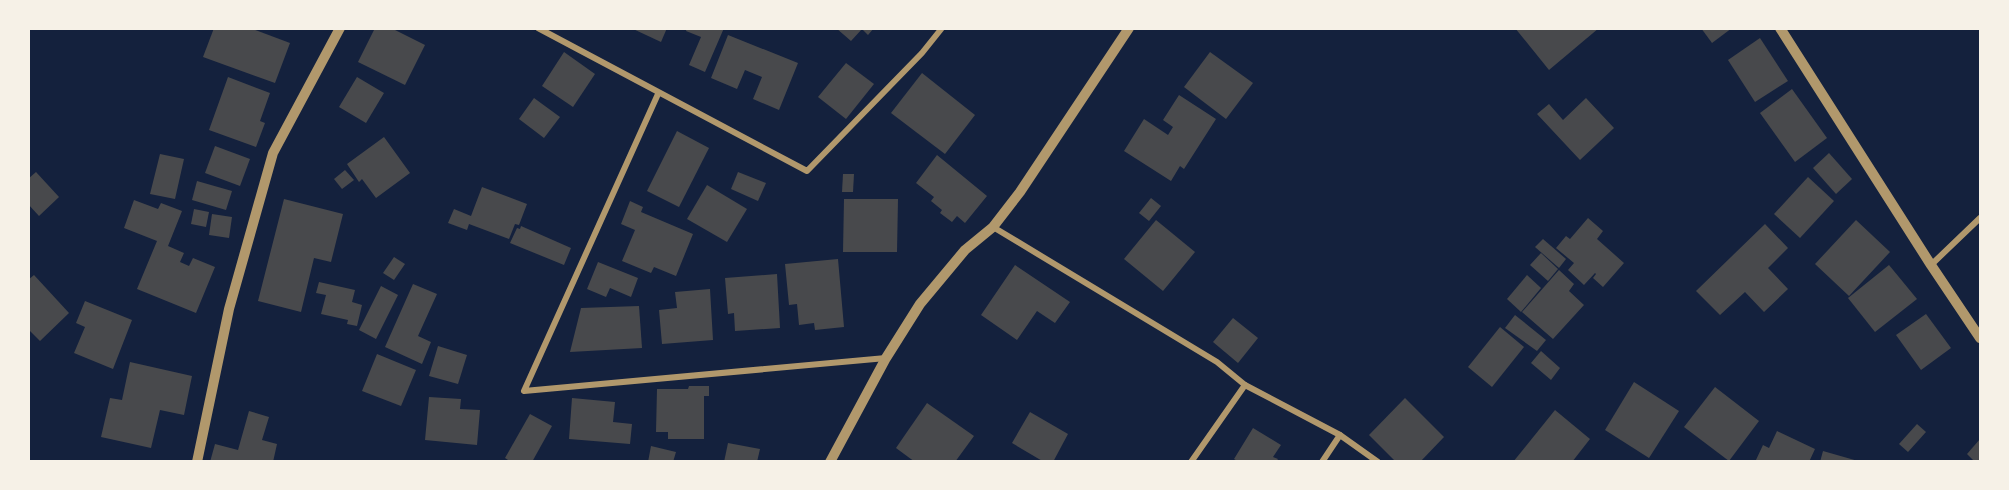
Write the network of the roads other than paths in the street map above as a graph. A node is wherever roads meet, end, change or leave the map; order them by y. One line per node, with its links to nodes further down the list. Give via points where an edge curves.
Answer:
1 (340, 28): 14 (street, via 273,153 229,309)
2 (538, 28): 6 (street)
3 (942, 28): 6 (street, via 807,171)
4 (1130, 28): 8 (street)
5 (1780, 28): 9 (street)
6 (658, 94): 11 (street, via 524,391)
7 (1980, 218): 9 (street)
8 (993, 227): 11 (street, via 965,250 920,304); 12 (street, via 1217,362)
9 (1931, 265): 10 (street)
10 (1980, 338)
11 (886, 358): 15 (street)
12 (1245, 386): 13 (street); 16 (street)
13 (1340, 435): 17 (street); 18 (street)
14 (197, 462)
15 (830, 462)
16 (1191, 462)
17 (1322, 462)
18 (1378, 462)

